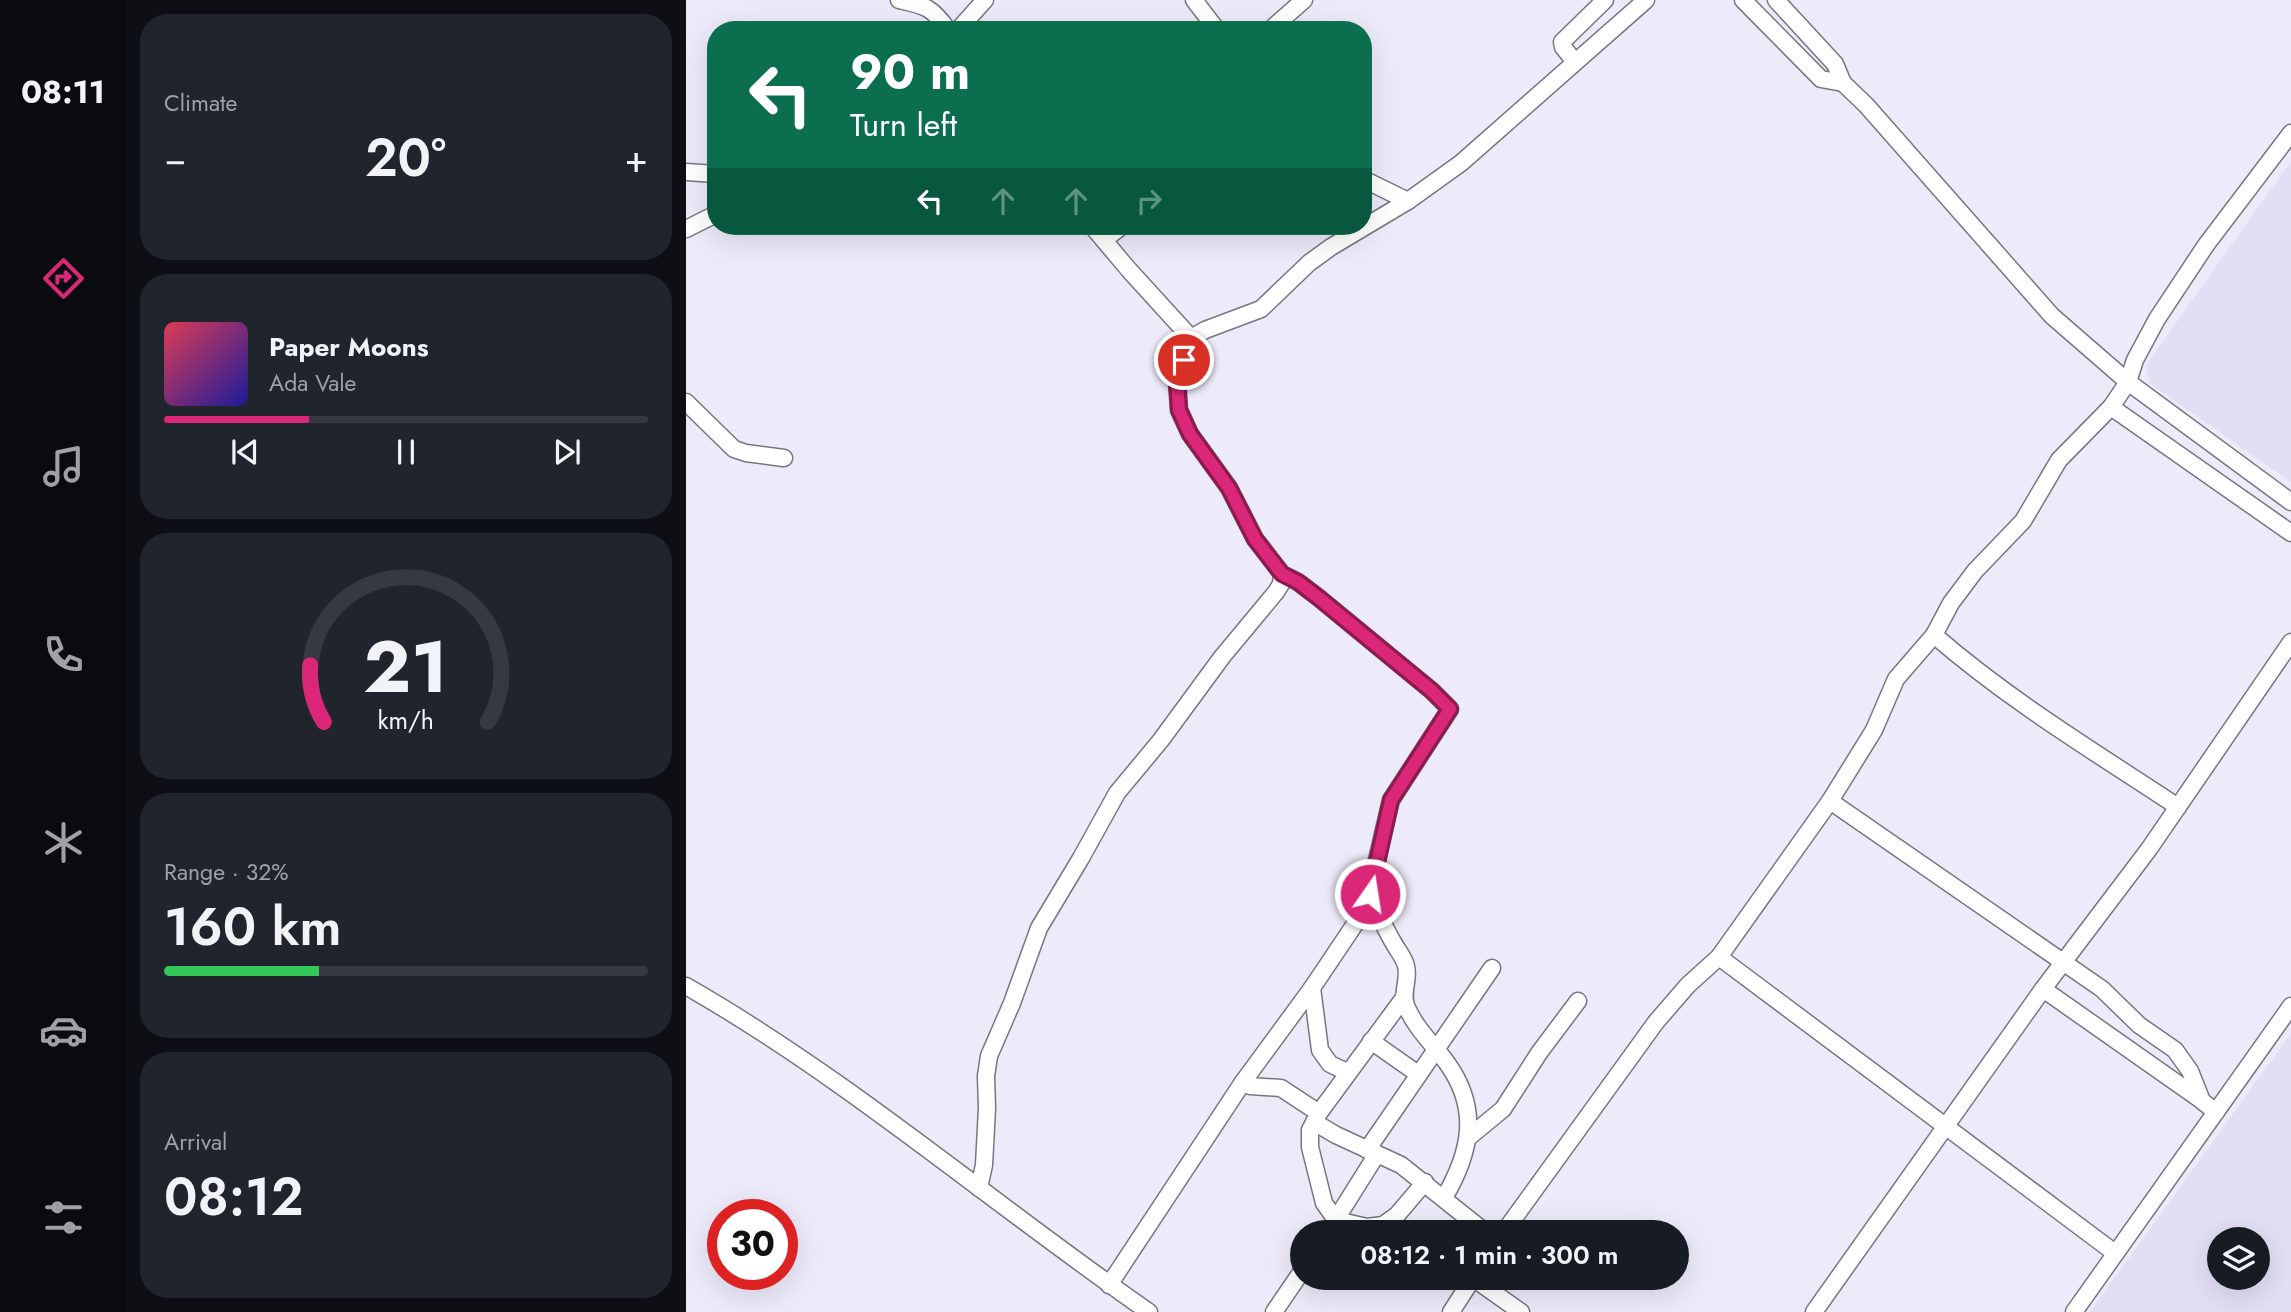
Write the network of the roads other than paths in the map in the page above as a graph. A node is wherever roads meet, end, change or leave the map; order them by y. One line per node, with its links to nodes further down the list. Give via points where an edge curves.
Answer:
1 (899, 0): 11 (street, via 921,4)
2 (985, 0): 12 (street)
3 (1194, 0): 13 (street)
4 (1304, 0): 14 (street)
5 (1605, 0): 15 (street, via 1562,42)
6 (1613, 0): 10 (street)
7 (1646, 0): 10 (street)
8 (1743, 0): 16 (street, via 1821,79)
9 (1776, 0): 16 (street, via 1835,64)
10 (1628, 15): 15 (street)
11 (940, 21)
12 (966, 21)
13 (1210, 21)
14 (1280, 21)
15 (1575, 62): 21 (street, via 1461,163)
16 (1843, 83): 30 (street, via 2052,316)
17 (2291, 133): 30 (street, via 2157,318)
18 (686, 172): 19 (street)
19 (707, 173)
20 (1372, 183): 21 (street)
21 (1408, 201): 23 (street)
22 (707, 218): 24 (street)
23 (1372, 223)
24 (686, 229)
25 (1100, 235): 28 (street)
26 (1110, 235): 28 (street)
27 (1351, 235): 29 (street, via 1309,263 1261,309)
28 (1104, 240): 29 (street)
29 (1191, 338): 36 (street, via 1177,381 1179,410 1255,539)
30 (2128, 382): 32 (street); 34 (street)
31 (686, 402): 33 (street, via 734,449)
32 (2111, 407): 35 (street); 37 (street, via 2059,460 2028,515 1975,571)
33 (785, 458)
34 (2291, 502)
35 (2291, 533)
36 (1282, 574): 41 (street, via 1319,598 1450,709 1391,800); 65 (street, via 1276,592 1116,793 1039,928 989,1056)
37 (1934, 635): 39 (street, via 1896,679 1874,730); 40 (street, via 2074,741)
38 (2291, 642): 40 (street)
39 (1830, 801): 42 (street); 43 (street)
40 (2178, 807): 43 (street)
41 (1370, 894): 46 (street); 48 (street, via 1406,966)
42 (1719, 957): 61 (street); 71 (street, via 1656,1022)
43 (2066, 962): 47 (street); 51 (street)
44 (1492, 968): 53 (street)
45 (686, 986): 65 (street, via 837,1084)
46 (1312, 988): 55 (street, via 1320,1050 1330,1064); 57 (street)
47 (2043, 989): 54 (street); 61 (street)
48 (1403, 999): 52 (street); 53 (street)
49 (1578, 1001): 62 (street, via 1503,1109)
50 (2291, 1006): 59 (street)
51 (2139, 1025): 54 (street); 58 (street, via 2183,1059)
52 (1371, 1041): 55 (street); 56 (street)
53 (1436, 1051): 56 (street); 62 (street, via 1466,1098)
54 (2136, 1053): 58 (street)
55 (1348, 1072): 60 (street)
56 (1418, 1074): 63 (street)
57 (1243, 1082): 60 (street, via 1281,1088); 73 (street)
58 (2202, 1101): 59 (street)
59 (2216, 1112): 72 (street)
60 (1316, 1118): 63 (street); 67 (street, via 1309,1136)
61 (1944, 1127): 72 (street); 81 (street)
62 (1469, 1137): 66 (street)
63 (1372, 1152): 64 (street); 68 (street)
64 (1425, 1182): 66 (street); 69 (street)
65 (979, 1188): 73 (street)
66 (1444, 1198): 70 (street)
67 (1330, 1220)
68 (1335, 1220)
69 (1390, 1220)
70 (1471, 1220)
71 (1513, 1220)
72 (2115, 1253): 82 (street)
73 (1110, 1285): 77 (street)
74 (1290, 1289): 78 (street)
75 (1465, 1290): 79 (street)
76 (1490, 1290): 80 (street)
77 (1149, 1312)
78 (1274, 1312)
79 (1451, 1312)
80 (1521, 1312)
81 (1814, 1312)
82 (2074, 1312)

